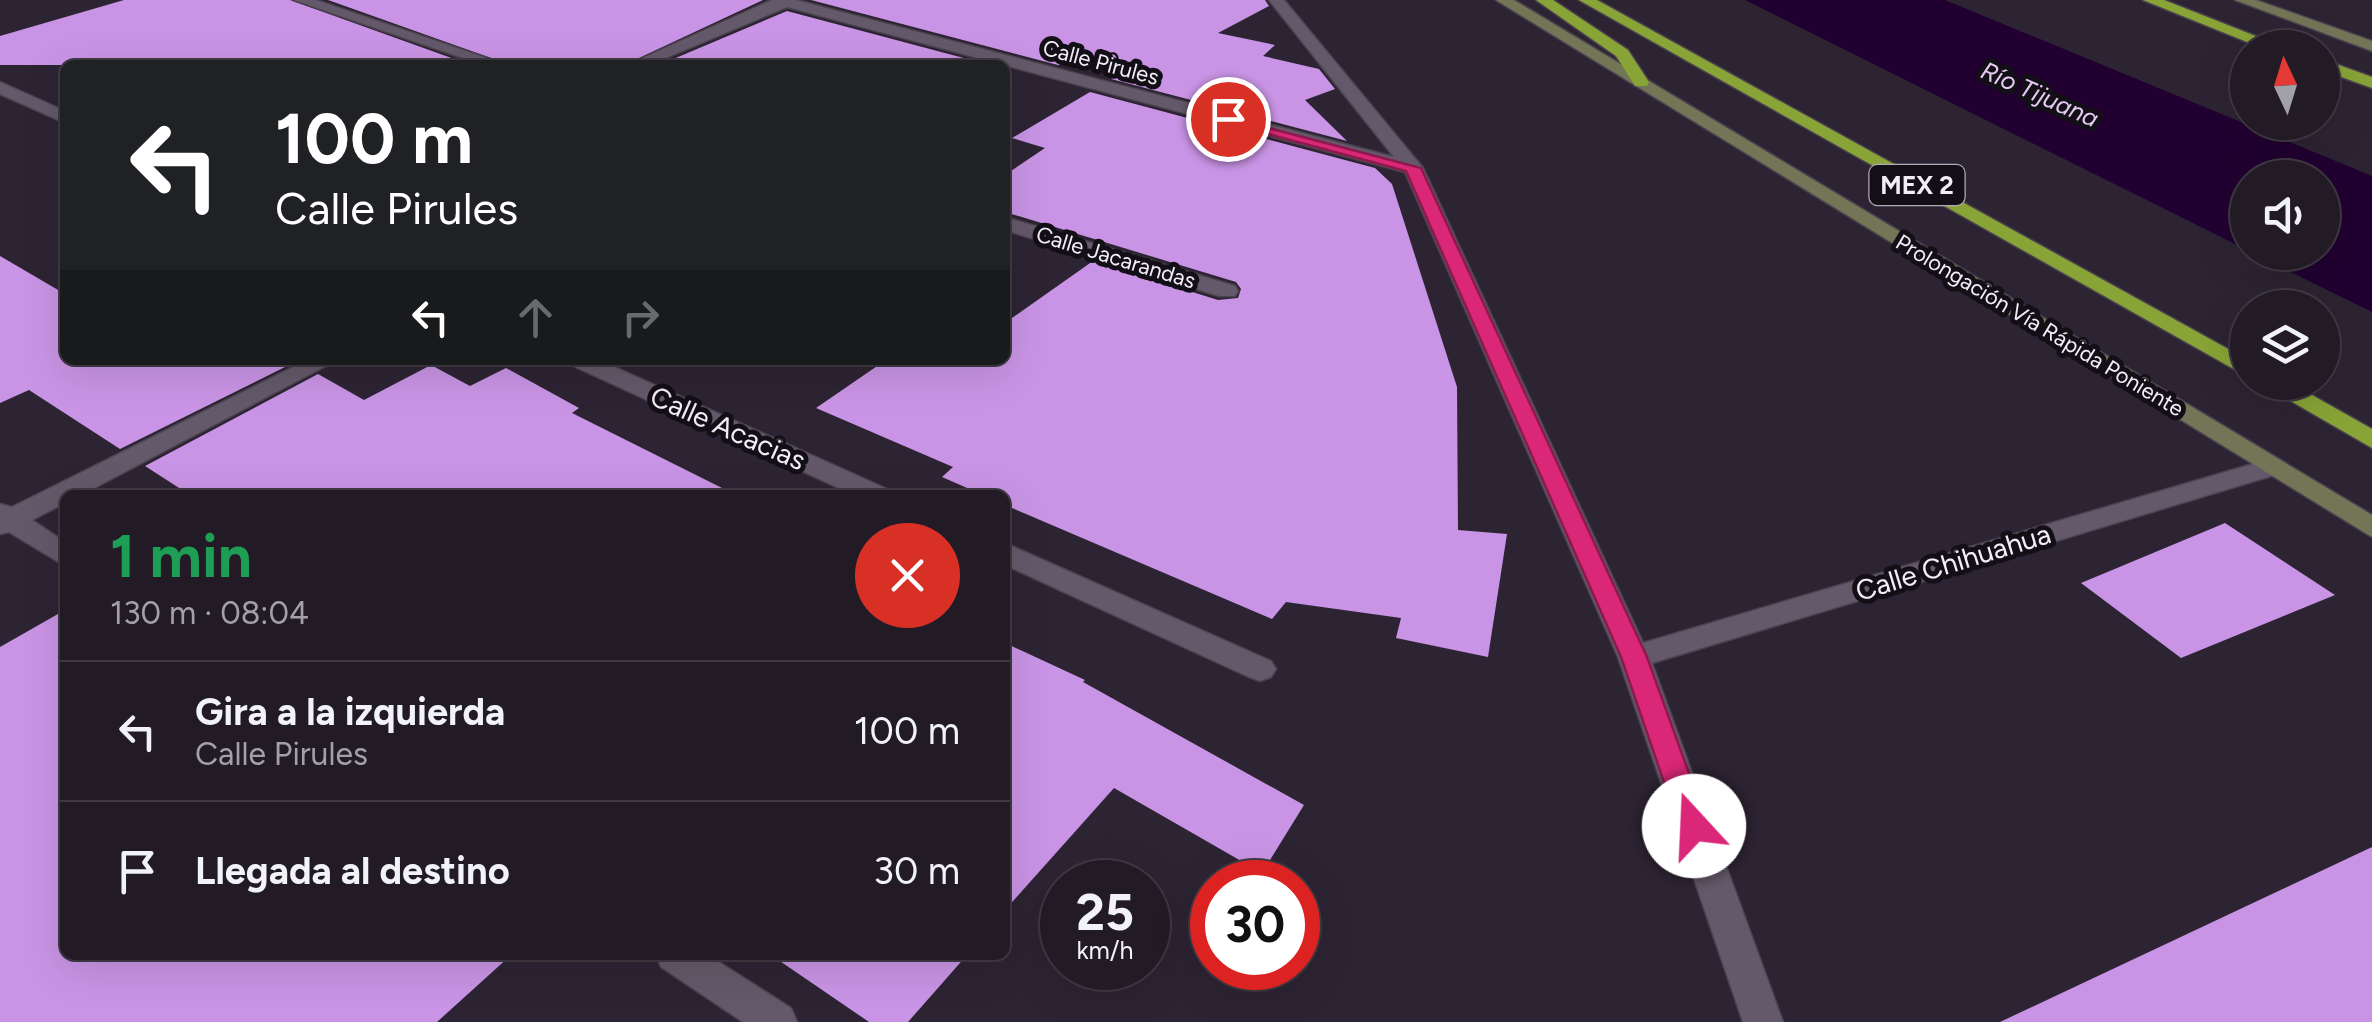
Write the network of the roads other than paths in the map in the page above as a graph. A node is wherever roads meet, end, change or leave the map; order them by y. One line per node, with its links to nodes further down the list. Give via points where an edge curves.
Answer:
1 (300, 0): 11 (street)
2 (1276, 0): 20 (street)
3 (1502, 0): 16 (main road, Prolongación Vía Rápida Poniente)
4 (1544, 0): 16 (highway, via 1622,52)
5 (1586, 0): 23 (highway, MEX 2)
6 (2150, 0): 9 (highway)
7 (2242, 0): 10 (main road)
8 (782, 1): 12 (street); 13 (street, Calle Pirules)
9 (2230, 30)
10 (2372, 46)
11 (484, 60)
12 (646, 60)
13 (1005, 60)
14 (1010, 61): 20 (street, Calle Pirules)
15 (2340, 70): 17 (highway)
16 (1641, 82): 28 (main road, Prolongación Vía Rápida Poniente)
17 (2372, 82)
18 (0, 86): 19 (street)
19 (60, 116)
20 (1413, 168): 36 (street)
21 (1010, 225): 22 (street, Calle Jacarandas)
22 (1228, 291)
23 (2230, 360)
24 (315, 365): 29 (street)
25 (590, 365): 30 (street, Calle Acacias)
26 (2302, 400): 27 (highway)
27 (2372, 440)
28 (2272, 467): 33 (main road, Prolongación Vía Rápida Poniente); 36 (street, Calle Chihuahua)
29 (63, 490)
30 (865, 490)
31 (60, 491): 32 (street)
32 (4, 519): 34 (street)
33 (2372, 528)
34 (60, 553)
35 (1010, 555): 37 (street)
36 (1634, 657): 40 (street)
37 (1260, 669)
38 (682, 960): 39 (street)
39 (777, 1022)
40 (1763, 1022)

